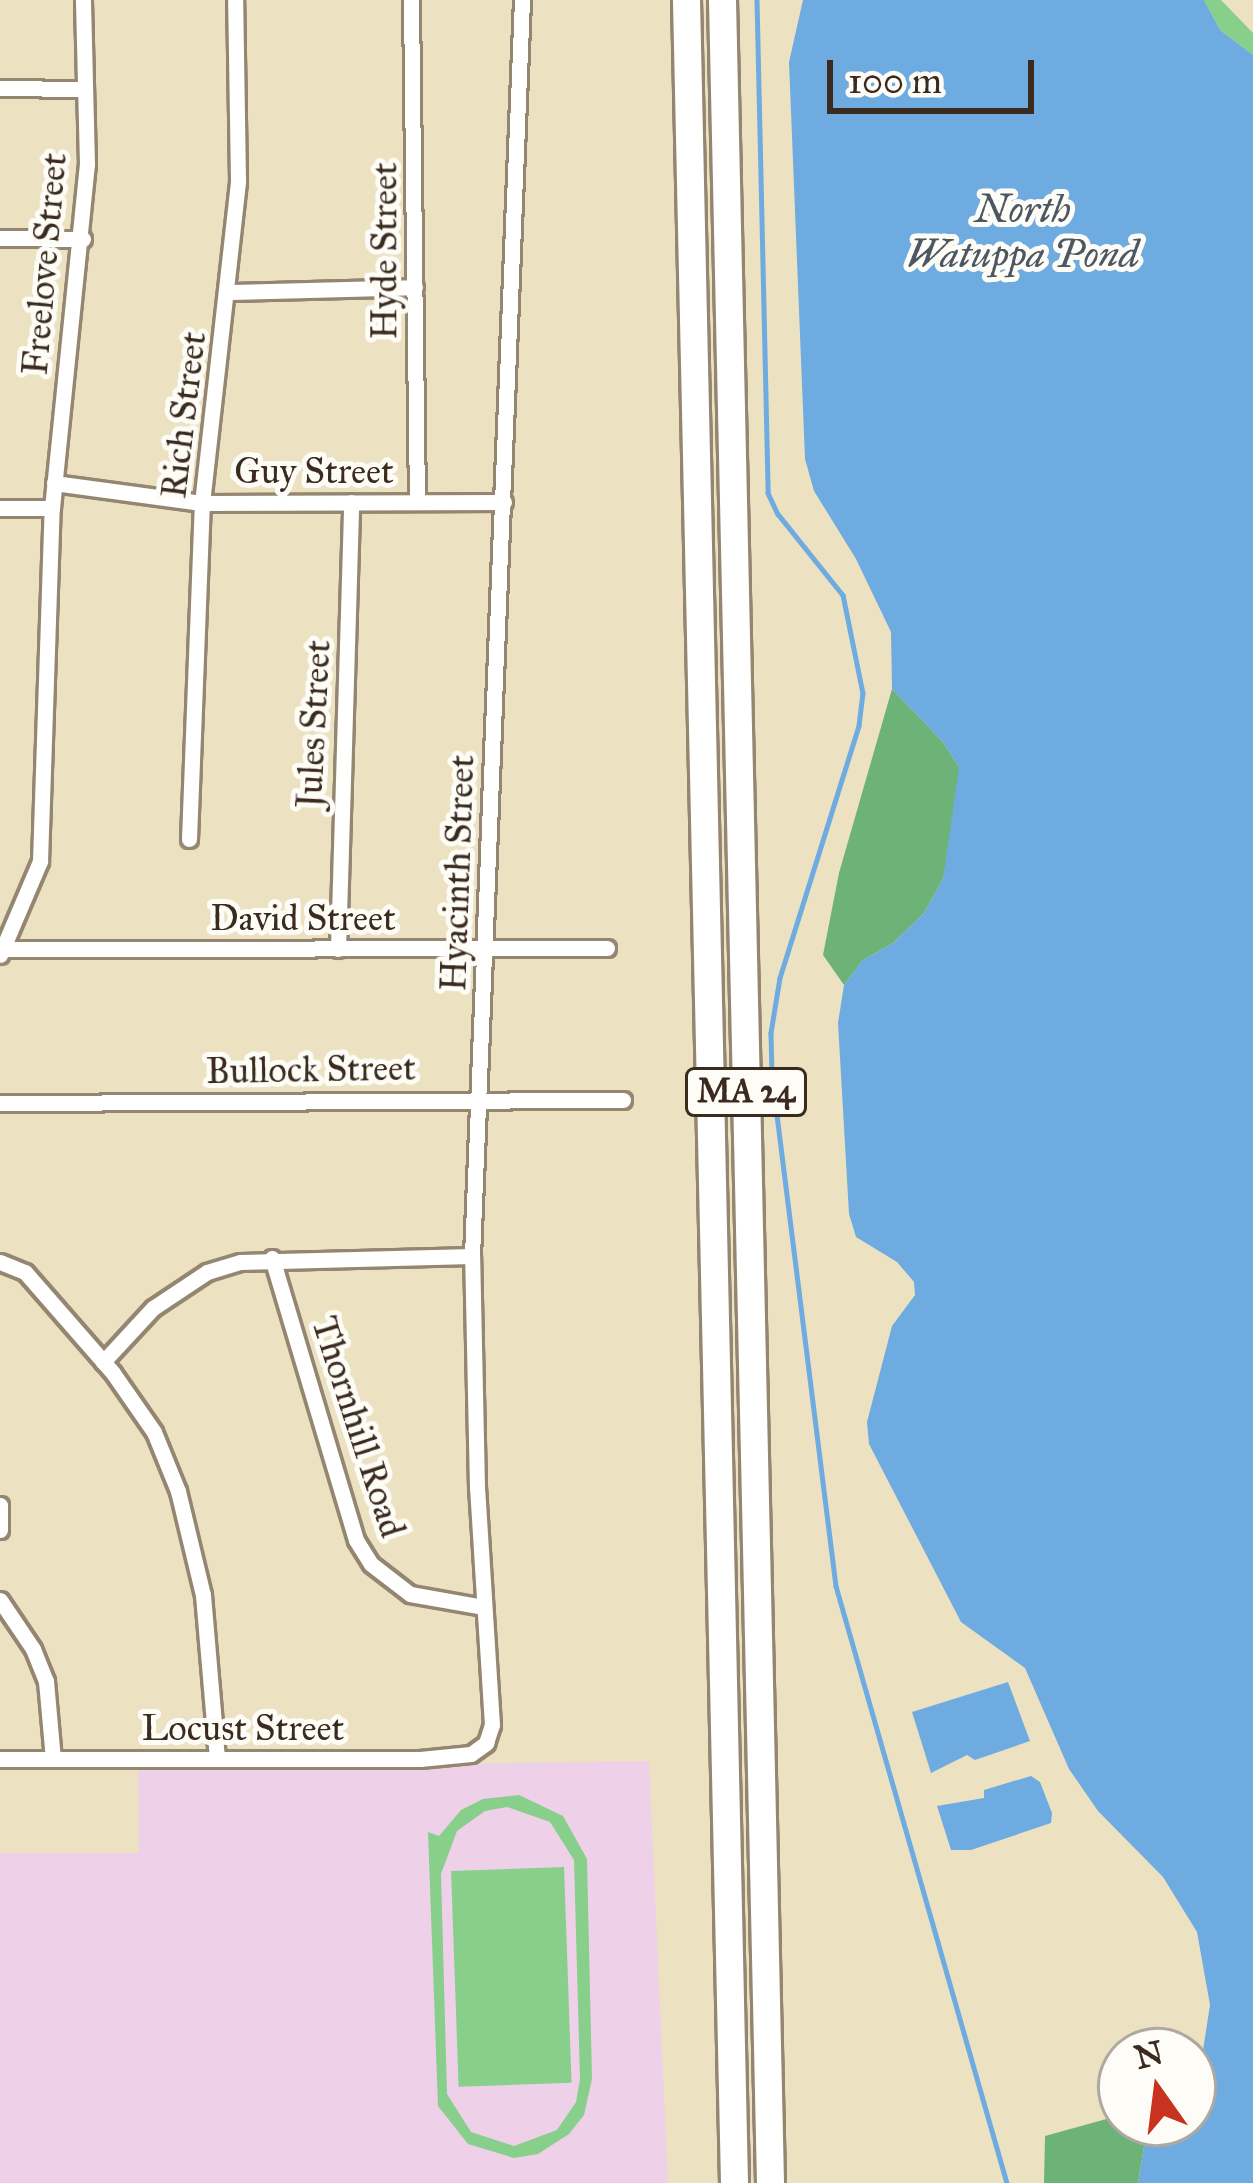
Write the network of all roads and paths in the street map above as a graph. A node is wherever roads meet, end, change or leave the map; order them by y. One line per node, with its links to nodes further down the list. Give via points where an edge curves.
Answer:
1 (82, 0): 8 (street, Freelove Street)
2 (235, 0): 12 (street, Rich Street, via 238,181)
3 (411, 0): 11 (street, Hyde Street)
4 (522, 0): 16 (street, Hyacinth Street)
5 (686, 0): 40 (highway, MA 24)
6 (722, 0): 41 (highway, MA 24)
7 (0, 88): 8 (street)
8 (84, 89): 10 (street, Freelove Street)
9 (0, 238): 10 (street)
10 (82, 239): 13 (street, Freelove Street)
11 (415, 287): 12 (street); 15 (street, Hyde Street)
12 (230, 292): 17 (street, Rich Street)
13 (54, 483): 17 (street, Guy Street); 19 (street, Freelove Street)
14 (351, 502): 15 (street, Guy Street); 17 (street, Guy Street); 22 (street, Jules Street)
15 (417, 502): 16 (street, Guy Street)
16 (504, 502): 23 (street, Hyacinth Street)
17 (202, 503): 20 (street, Rich Street)
18 (0, 508): 19 (street)
19 (52, 508): 24 (street, Freelove Street, via 40,861)
20 (189, 839)
21 (607, 948): 23 (street, David Street)
22 (338, 949): 23 (street, David Street); 24 (street, David Street)
23 (485, 950): 25 (street, Hyacinth Street)
24 (1, 951)
25 (480, 1100): 26 (street, Bullock Street); 27 (street, Bullock Street); 28 (street, Hyacinth Street)
26 (623, 1100)
27 (0, 1103)
28 (472, 1256): 29 (street); 35 (street, Hyacinth Street)
29 (272, 1258): 31 (street, via 207,1271 154,1308); 35 (street, Thornhill Road, via 356,1540 371,1564 410,1594)
30 (0, 1262): 31 (street, via 25,1272)
31 (103, 1362): 37 (street, via 154,1432 178,1491 202,1594)
32 (0, 1505): 33 (street)
33 (0, 1530)
34 (0, 1600): 39 (street, via 46,1681)
35 (484, 1607): 36 (street, Hyacinth Street, via 492,1725)
36 (483, 1745): 37 (street, Locust Street, via 471,1754 420,1759)
37 (217, 1758): 39 (street, Locust Street)
38 (0, 1759): 39 (street, Locust Street)
39 (52, 1759)
40 (734, 2183)
41 (770, 2183)

